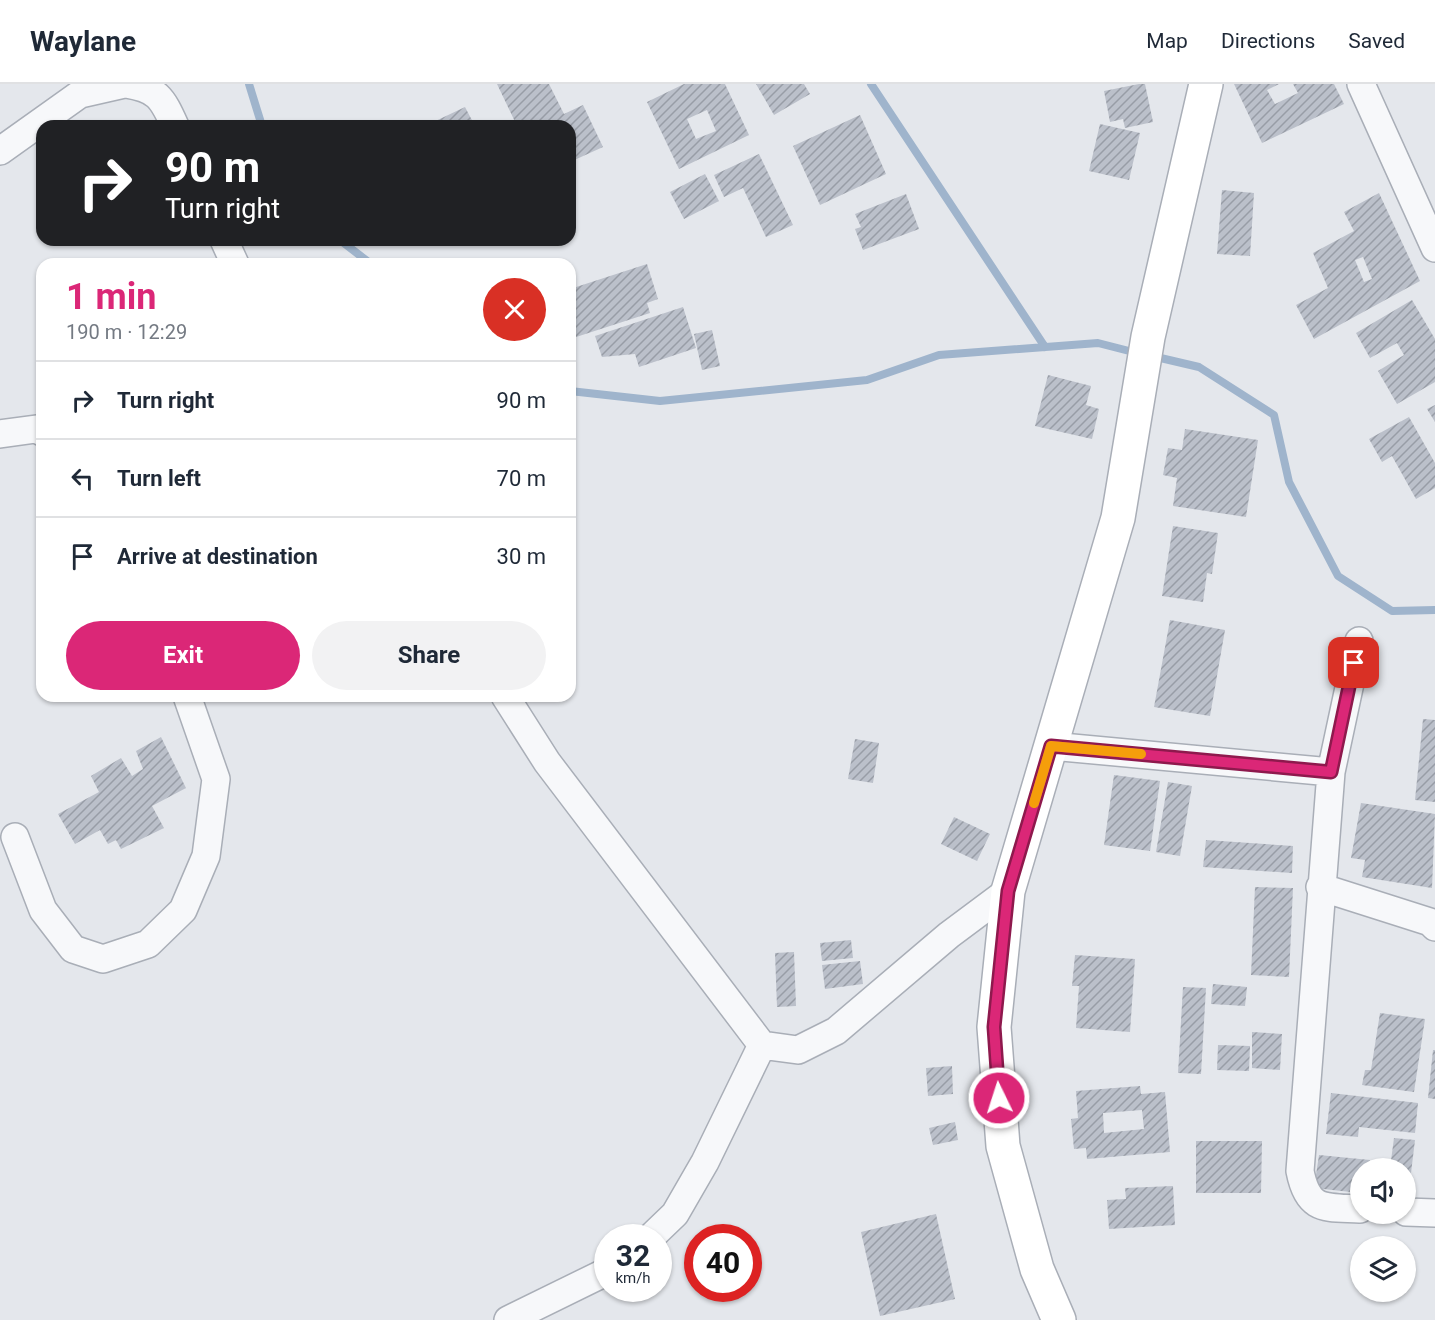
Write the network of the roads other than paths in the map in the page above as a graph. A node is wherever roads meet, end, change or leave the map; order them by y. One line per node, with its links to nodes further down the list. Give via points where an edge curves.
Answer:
1 (125, 84): 4 (street, via 80,94); 5 (street, via 149,88)
2 (1206, 84): 14 (street, via 1148,337 1118,518)
3 (1361, 84): 8 (street)
4 (44, 120)
5 (172, 120)
6 (36, 125): 7 (street)
7 (0, 151)
8 (1435, 248)
9 (36, 429): 10 (street)
10 (0, 434)
11 (1359, 641): 15 (street)
12 (189, 702): 16 (street, via 216,779 206,856 183,910 148,944 103,959 73,949 43,910)
13 (509, 702): 20 (street, via 547,762)
14 (1051, 746): 15 (street); 18 (street)
15 (1331, 772): 17 (street)
16 (15, 837)
17 (1320, 887): 19 (street, via 1431,922); 21 (street, via 1300,1171 1304,1191 1321,1206)
18 (1008, 891): 20 (street, via 949,935 836,1031 798,1050); 27 (street, via 994,1027 1003,1146 1037,1269)
19 (1435, 927)
20 (762, 1045): 24 (street, via 705,1162 675,1214)
21 (1350, 1208)
22 (1416, 1213): 23 (street)
23 (1435, 1214)
24 (665, 1224)
25 (594, 1278): 26 (street)
26 (508, 1320)
27 (1059, 1320)

